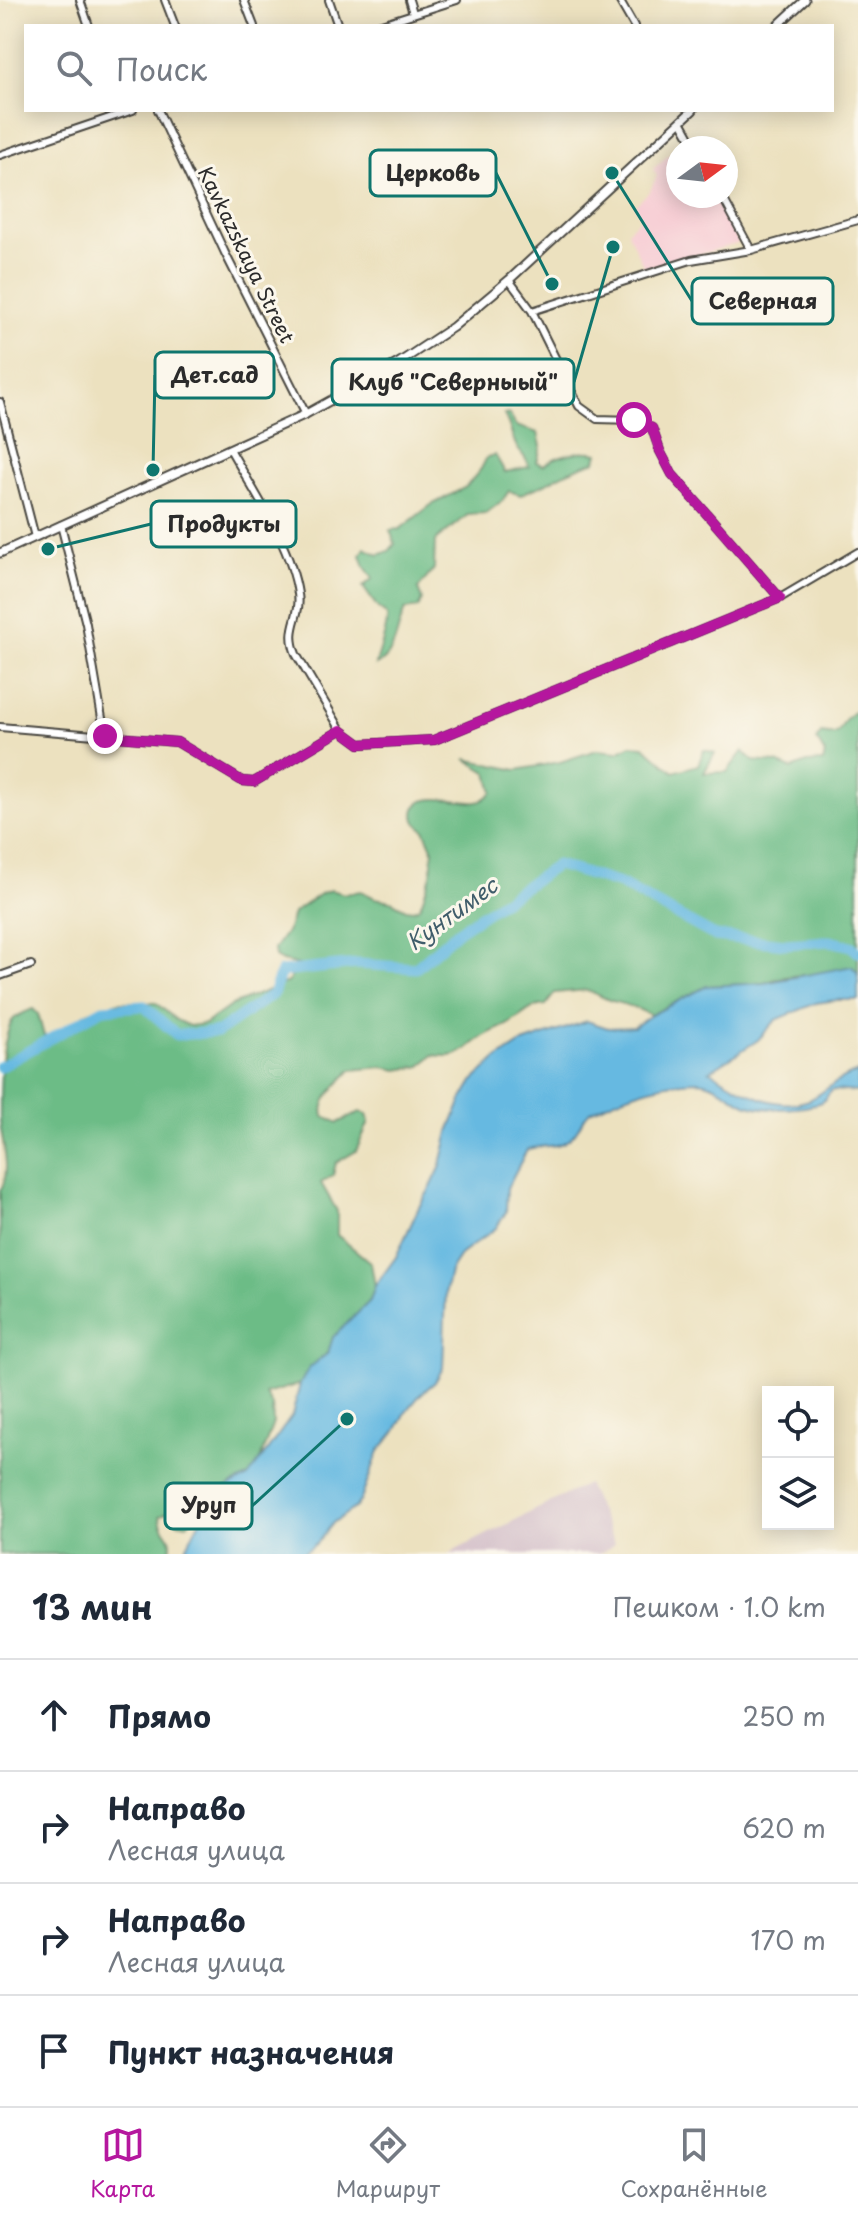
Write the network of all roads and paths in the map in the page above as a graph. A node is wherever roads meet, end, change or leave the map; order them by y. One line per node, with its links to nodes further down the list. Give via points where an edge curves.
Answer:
1 (80, 0): 10 (street)
2 (165, 0): 11 (street)
3 (244, 0): 12 (street)
4 (329, 0): 13 (street)
5 (409, 0): 9 (street)
6 (457, 0): 9 (street)
7 (619, 0): 15 (street)
8 (805, 0): 16 (street)
9 (413, 13): 14 (street)
10 (88, 24)
11 (174, 24)
12 (253, 24)
13 (337, 24)
14 (381, 24)
15 (633, 24)
16 (779, 24)
17 (122, 112): 21 (street)
18 (159, 112): 28 (street, Kavkazskaya Street)
19 (683, 116): 20 (street); 25 (street)
20 (691, 136)
21 (0, 155)
22 (728, 208): 24 (street)
23 (858, 220): 24 (street)
24 (751, 250): 26 (street, via 691,260)
25 (509, 280): 26 (street); 28 (street, via 400,362)
26 (532, 311): 34 (street, via 579,406 597,419 634,420 652,428 672,474)
27 (1, 406): 31 (street)
28 (306, 414): 29 (street)
29 (230, 449): 30 (street); 36 (street, via 287,554 299,598 291,642)
30 (61, 525): 31 (street); 37 (street, via 86,624)
31 (35, 537): 33 (street)
32 (858, 552): 34 (street)
33 (0, 553)
34 (780, 598): 36 (street, via 434,740 360,744)
35 (0, 727): 37 (street)
36 (341, 730): 37 (street, via 254,782 242,781 177,742)
37 (105, 736)
38 (31, 965): 39 (street)
39 (0, 976)

